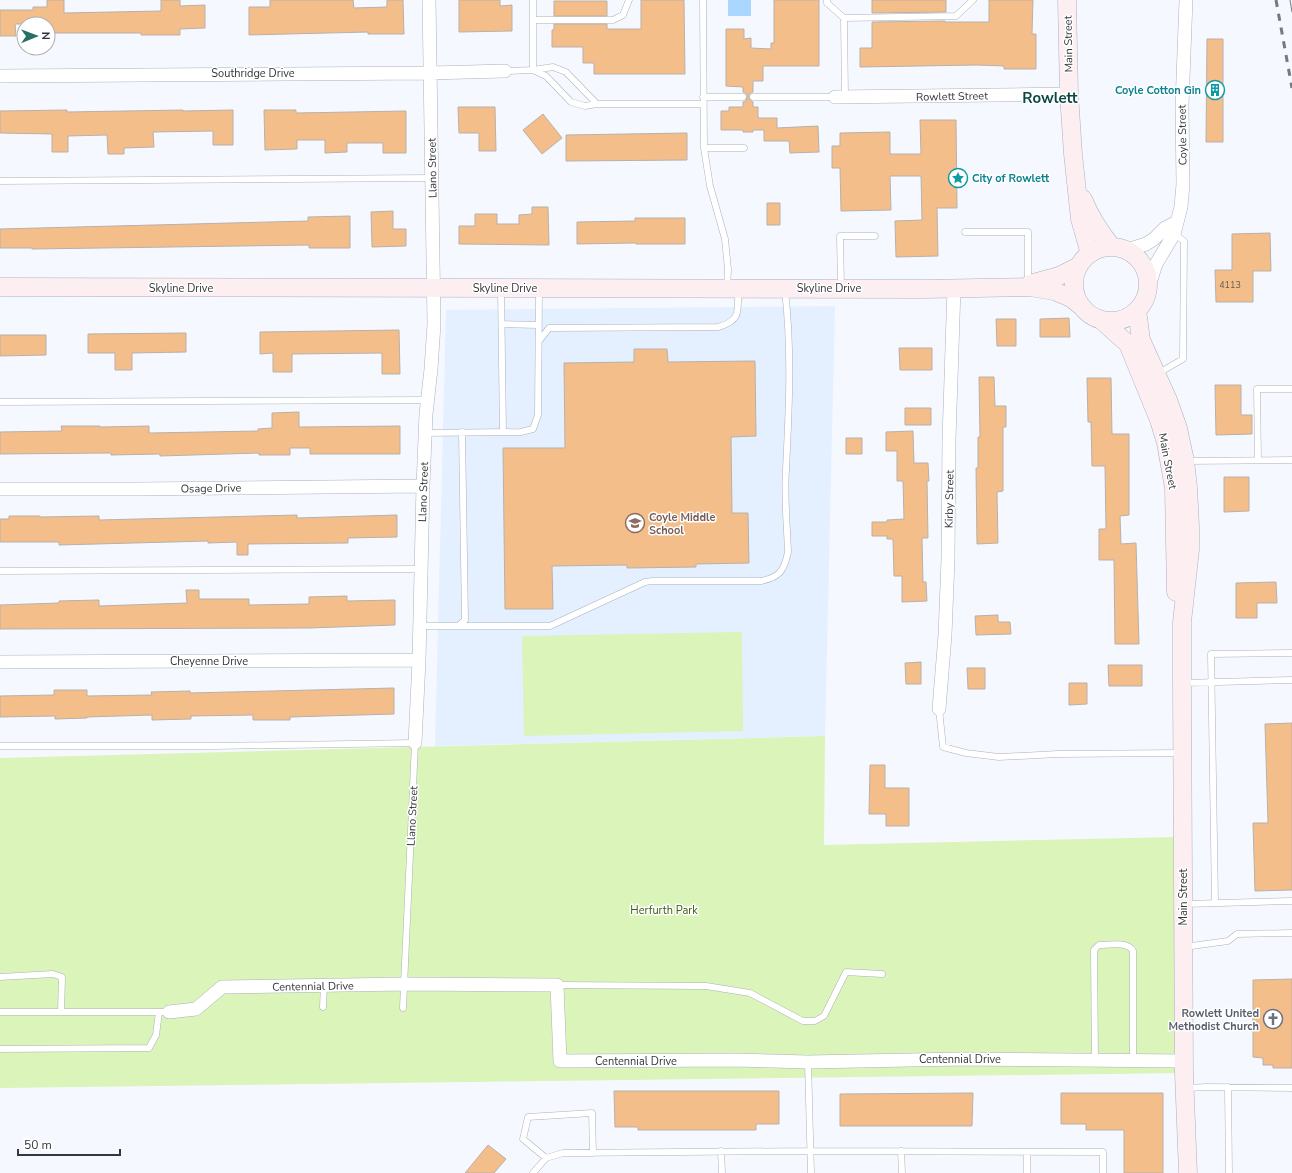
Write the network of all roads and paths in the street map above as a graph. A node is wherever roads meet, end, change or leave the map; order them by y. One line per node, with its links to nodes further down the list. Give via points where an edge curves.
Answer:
1 (429, 0): 13 (street, Llano Street)
2 (533, 0): 10 (lane)
3 (629, 0): 10 (lane, via 623,15 612,20)
4 (703, 0): 19 (lane)
5 (827, 0): 9 (lane, via 827,3)
6 (973, 0): 9 (lane, via 956,16)
7 (1067, 0): 15 (street, Main Street)
8 (1186, 0): 26 (street, Coyle Street, via 1182,105 1183,184 1181,207)
9 (844, 18): 18 (lane)
10 (533, 20): 11 (lane)
11 (534, 70): 12 (lane); 20 (lane, via 546,76 571,102 585,106); 20 (lane, via 553,67 566,72)
12 (505, 71): 13 (street, Southridge Drive)
13 (430, 73): 14 (street, Southridge Drive); 23 (street, Llano Street)
14 (0, 76)
15 (1069, 94): 18 (street, Rowlett Street); 25 (street, Main Street)
16 (743, 97): 19 (lane)
17 (753, 97): 18 (lane)
18 (840, 97)
19 (703, 100): 20 (lane); 21 (lane)
20 (597, 104)
21 (704, 148): 22 (lane); 36 (lane, via 710,186 725,239)
22 (744, 148)
23 (432, 178): 24 (lane); 33 (street, Llano Street)
24 (0, 181)
25 (1077, 184): 29 (street, Main Street, via 1100,233); 30 (street, Main Street)
26 (1175, 228): 29 (street, via 1165,228 1146,244); 40 (street, Coyle Street, via 1156,264); 47 (lane, via 1184,242 1183,359)
27 (965, 232): 31 (lane, via 1028,232)
28 (875, 236): 38 (lane, via 840,236)
29 (1120, 249): 30 (street, via 1100,248); 40 (street, Main Street, via 1137,257 1144,266 1148,277)
30 (1084, 260): 31 (street, Skyline Drive, via 1059,276); 41 (street, via 1075,276 1074,286)
31 (1019, 286): 39 (street, Skyline Drive); 41 (street, Skyline Drive, via 1054,291)
32 (0, 287): 33 (street, Skyline Drive)
33 (434, 288): 34 (street, Skyline Drive); 49 (street, Llano Street)
34 (501, 288): 35 (street, Skyline Drive); 44 (lane)
35 (539, 288): 36 (street, Skyline Drive); 45 (lane)
36 (733, 288): 37 (street, Skyline Drive); 46 (lane, via 739,311 735,319 718,327 549,328)
37 (785, 288): 38 (street, Skyline Drive); 63 (lane, via 789,336 786,470 788,552 781,572 773,579 761,581 645,582 550,626)
38 (841, 288): 39 (street, Skyline Drive)
39 (954, 288): 70 (street, Kirby Street, via 948,559)
40 (1148, 289): 42 (street)
41 (1082, 306): 43 (street, Main Street)
42 (1137, 310): 43 (street, via 1126,318 1113,321); 47 (street, Main Street, via 1141,340)
43 (1100, 319): 61 (street, Main Street, via 1128,344 1166,443 1174,488 1176,598)
44 (502, 324): 45 (lane); 52 (lane)
45 (538, 325): 46 (lane)
46 (538, 342): 52 (lane, via 538,416 533,429)
47 (1156, 375): 56 (street, Main Street, via 1178,428)
48 (1292, 389): 54 (lane, via 1257,389)
49 (428, 400): 50 (lane); 53 (street, Llano Street)
50 (0, 402)
51 (462, 432): 52 (lane); 53 (lane); 63 (lane, via 465,620)
52 (503, 432)
53 (425, 433): 57 (street, Llano Street)
54 (1258, 460): 55 (lane); 56 (lane)
55 (1292, 460)
56 (1185, 461): 61 (street, Main Street, via 1190,550)
57 (422, 486): 58 (street, Osage Drive); 59 (street, Llano Street)
58 (0, 489)
59 (421, 569): 60 (lane); 62 (street, Llano Street)
60 (0, 572)
61 (1182, 622): 69 (street, Main Street)
62 (420, 626): 63 (lane); 65 (street, Llano Street)
63 (458, 626)
64 (1292, 653): 68 (lane, via 1211,654)
65 (419, 660): 66 (street, Cheyenne Drive); 71 (street, Llano Street)
66 (0, 662)
67 (1292, 680): 68 (lane)
68 (1211, 682): 69 (lane); 75 (lane)
69 (1182, 683): 73 (street, Main Street)
70 (939, 709): 73 (lane, via 943,747 966,753 999,757)
71 (415, 743): 72 (lane); 81 (lane, Llano Street)
72 (0, 746)
73 (1182, 753): 76 (street, Main Street)
74 (1292, 901): 75 (lane)
75 (1215, 903): 76 (lane)
76 (1183, 904): 78 (street, Main Street)
77 (1292, 934): 78 (lane, via 1237,934 1228,941)
78 (1183, 947): 92 (street, Main Street)
79 (882, 974): 83 (lane, via 846,972 824,1016 815,1021 803,1021 750,993 706,986)
80 (0, 977): 87 (lane, via 53,974 62,977)
81 (404, 984): 82 (street, Centennial Drive); 83 (street, Centennial Drive); 85 (lane, Llano Street)
82 (324, 985): 84 (lane); 88 (street, Centennial Drive, via 222,987 196,1009)
83 (557, 985): 93 (street, Centennial Drive, via 560,1061)
84 (323, 1008)
85 (403, 1008)
86 (0, 1012): 87 (lane)
87 (61, 1012): 88 (lane)
88 (164, 1012): 89 (lane, via 149,1048)
89 (0, 1049)
90 (1095, 1060): 91 (street, Centennial Drive); 91 (lane, via 1094,950 1099,945 1125,945 1133,951); 93 (street, Centennial Drive)
91 (1133, 1060): 92 (street, Centennial Drive)
92 (1184, 1061): 95 (street, Main Street)
93 (808, 1062): 98 (lane)
94 (1228, 1087): 95 (lane); 96 (lane); 110 (lane)
95 (1185, 1088): 109 (street, Main Street)
96 (1292, 1088)
97 (721, 1151): 98 (lane); 100 (lane); 104 (lane)
98 (810, 1151): 99 (lane); 105 (lane)
99 (902, 1151): 101 (lane); 106 (lane)
100 (593, 1152): 102 (lane, via 563,1153); 102 (lane, via 592,1112 528,1117 523,1139)
101 (1026, 1152): 107 (lane); 108 (lane, via 1104,1152)
102 (546, 1158): 103 (lane)
103 (533, 1173)
104 (722, 1173)
105 (811, 1173)
106 (902, 1173)
107 (1027, 1173)
108 (1103, 1173)
109 (1188, 1173)
110 (1230, 1173)

